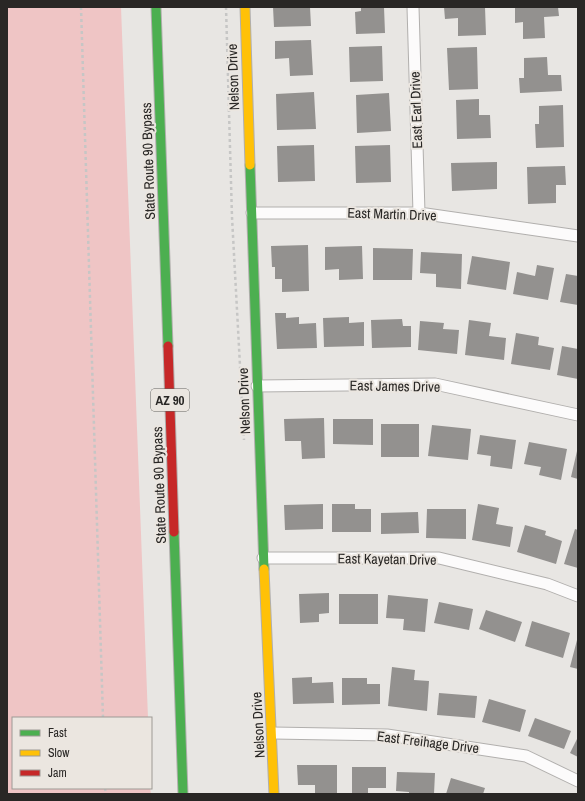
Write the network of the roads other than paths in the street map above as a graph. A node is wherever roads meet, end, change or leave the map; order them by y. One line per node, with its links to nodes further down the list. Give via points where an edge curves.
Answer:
1 (156, 7): 13 (main road, State Route 90 Bypass / AZ 90)
2 (245, 7): 4 (main road, Nelson Drive)
3 (413, 7): 5 (street, East Earl Drive)
4 (252, 213): 5 (street, East Martin Drive); 7 (main road, Nelson Drive)
5 (419, 213): 6 (street, East Martin Drive)
6 (578, 236)
7 (257, 386): 8 (street, East James Drive, via 435,384); 9 (main road, Nelson Drive)
8 (578, 415)
9 (263, 558): 10 (street, East Kayetan Drive, via 439,558 547,584); 11 (main road, Nelson Drive)
10 (578, 596)
11 (273, 733): 12 (street, East Freihage Drive, via 387,735 526,756); 14 (main road, Nelson Drive)
12 (578, 781)
13 (183, 794)
14 (274, 794)

